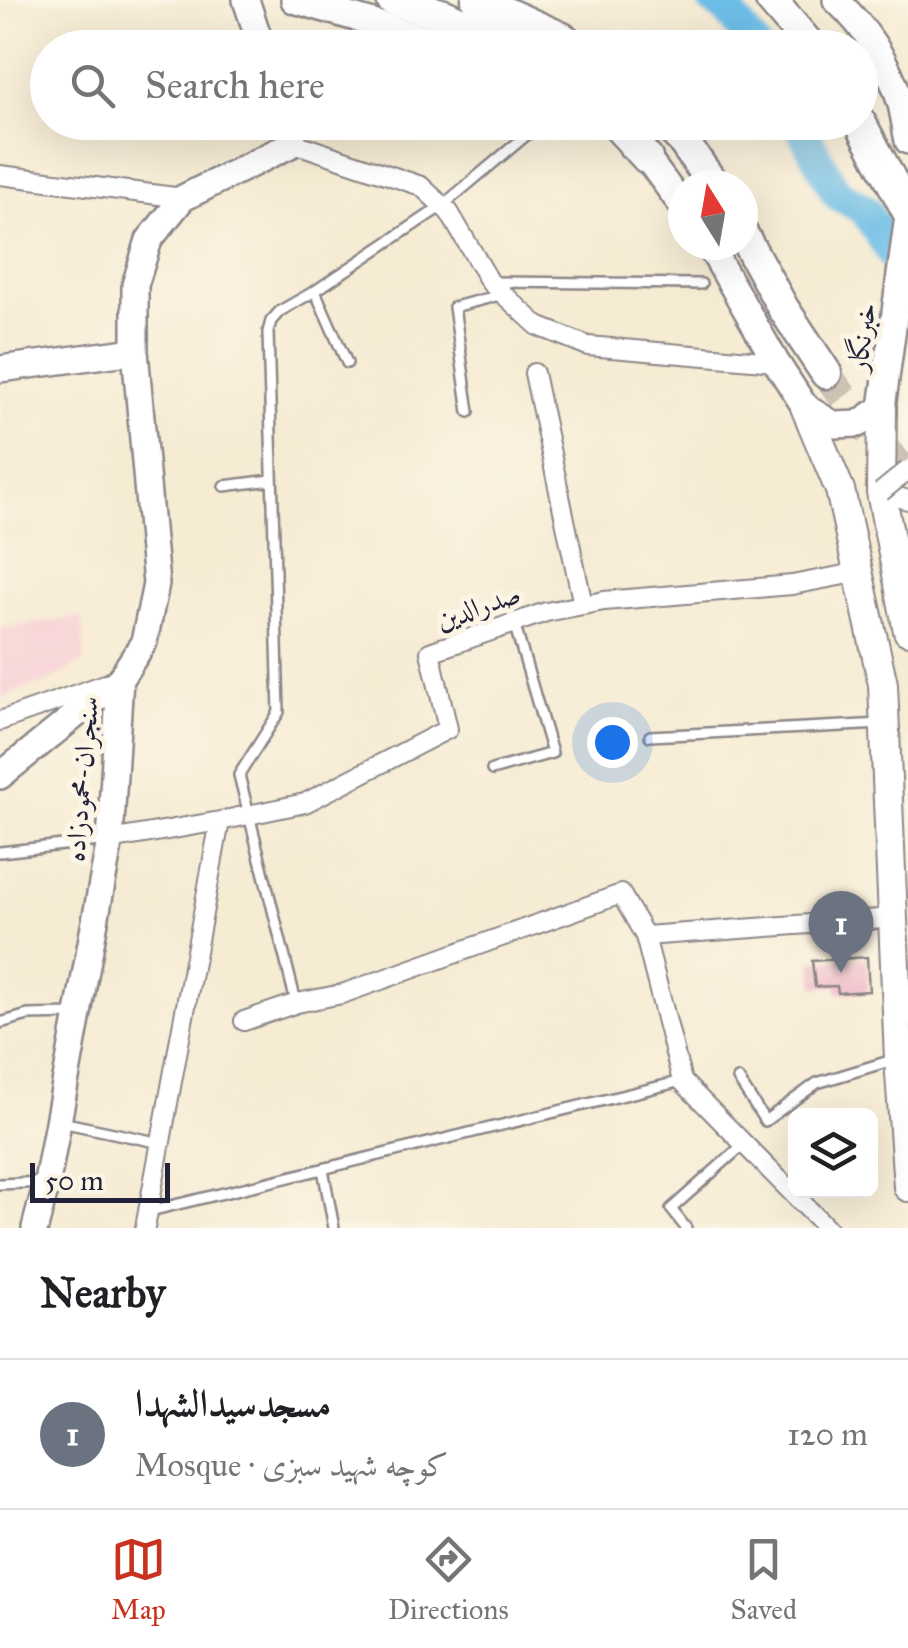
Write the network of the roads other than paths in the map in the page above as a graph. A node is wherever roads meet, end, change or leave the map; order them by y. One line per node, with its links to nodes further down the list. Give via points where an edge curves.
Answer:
1 (246, 0): 7 (street)
2 (294, 0): 8 (street)
3 (392, 0): 9 (highway)
4 (476, 0): 10 (highway)
5 (771, 0): 11 (highway)
6 (847, 5): 12 (street)
7 (256, 30)
8 (397, 30)
9 (476, 30)
10 (544, 30)
11 (797, 30)
12 (864, 30)
13 (878, 51): 14 (street)
14 (904, 108): 22 (street)
15 (278, 140): 27 (street, سنجران-محمودزاده)
16 (307, 140): 28 (street, via 422,186)
17 (521, 140): 28 (lane)
18 (624, 140): 23 (street)
19 (630, 140): 23 (highway)
20 (682, 140): 24 (highway)
21 (869, 140): 29 (highway)
22 (908, 141)
23 (647, 158): 26 (street)
24 (703, 170)
25 (0, 175): 27 (street)
26 (668, 187)
27 (183, 198): 35 (street, سنجران-محمودزاده, via 149,240 135,284)
28 (442, 206): 33 (street); 34 (lane)
29 (908, 214): 42 (street, خبرنگار)
30 (718, 260): 36 (street)
31 (757, 260): 40 (highway)
32 (701, 284): 33 (lane)
33 (496, 288): 36 (street, via 538,326 588,346); 43 (lane, via 454,307)
34 (315, 291): 37 (lane); 45 (lane, via 280,311 268,332)
35 (135, 351): 38 (street); 54 (street, سنجران-محمودزاده, via 156,584 144,642)
36 (776, 362): 41 (street)
37 (347, 364)
38 (0, 368)
39 (534, 373): 51 (street)
40 (826, 373)
41 (805, 407): 42 (street, via 835,425 858,424); 48 (main road)
42 (882, 408): 47 (main road)
43 (469, 412)
44 (908, 470): 47 (street, bridge)
45 (272, 480): 46 (lane); 61 (lane, via 280,712 239,774)
46 (224, 486)
47 (895, 496): 48 (main road, via 858,477); 49 (main road)
48 (842, 501): 50 (main road)
49 (897, 566): 50 (main road); 53 (main road)
50 (860, 572): 51 (street, صدرالدین); 55 (main road)
51 (583, 605): 52 (street, صدرالدین)
52 (514, 623): 59 (lane, via 552,753); 61 (street, صدرالدین, via 430,652 448,729 305,803)
53 (908, 631)
54 (120, 679): 56 (street); 60 (street); 63 (street, سنجران-محمودزاده)
55 (896, 693): 57 (main road)
56 (0, 720)
57 (885, 724): 58 (lane); 65 (main road)
58 (650, 736)
59 (492, 770)
60 (0, 776)
61 (250, 815): 62 (street, صدرالدین); 67 (lane)
62 (220, 822): 63 (street, صدرالدین); 75 (street)
63 (110, 840): 64 (lane); 68 (street, سنجران-محمودزاده)
64 (0, 852)
65 (893, 918): 66 (street); 71 (main road)
66 (644, 936): 67 (street, via 621,894 342,994); 73 (street)
67 (296, 1004): 69 (street)
68 (77, 1014): 70 (lane); 74 (street, سنجران-محمودزاده)
69 (244, 1020)
70 (0, 1023)
71 (899, 1059): 72 (lane, via 817,1083 765,1121); 80 (main road)
72 (738, 1079)
73 (682, 1082): 76 (street); 77 (lane)
74 (58, 1122): 75 (lane); 78 (street, سنجران-محمودزاده)
75 (161, 1143): 81 (street)
76 (744, 1144): 84 (lane, via 672,1209); 85 (street)
77 (323, 1169): 81 (lane); 83 (lane)
78 (48, 1182): 79 (lane); 82 (street, سنجران-محمودزاده)
79 (0, 1184)
80 (908, 1188)
81 (147, 1220)
82 (35, 1228)
83 (334, 1228)
84 (686, 1228)
85 (826, 1228)

